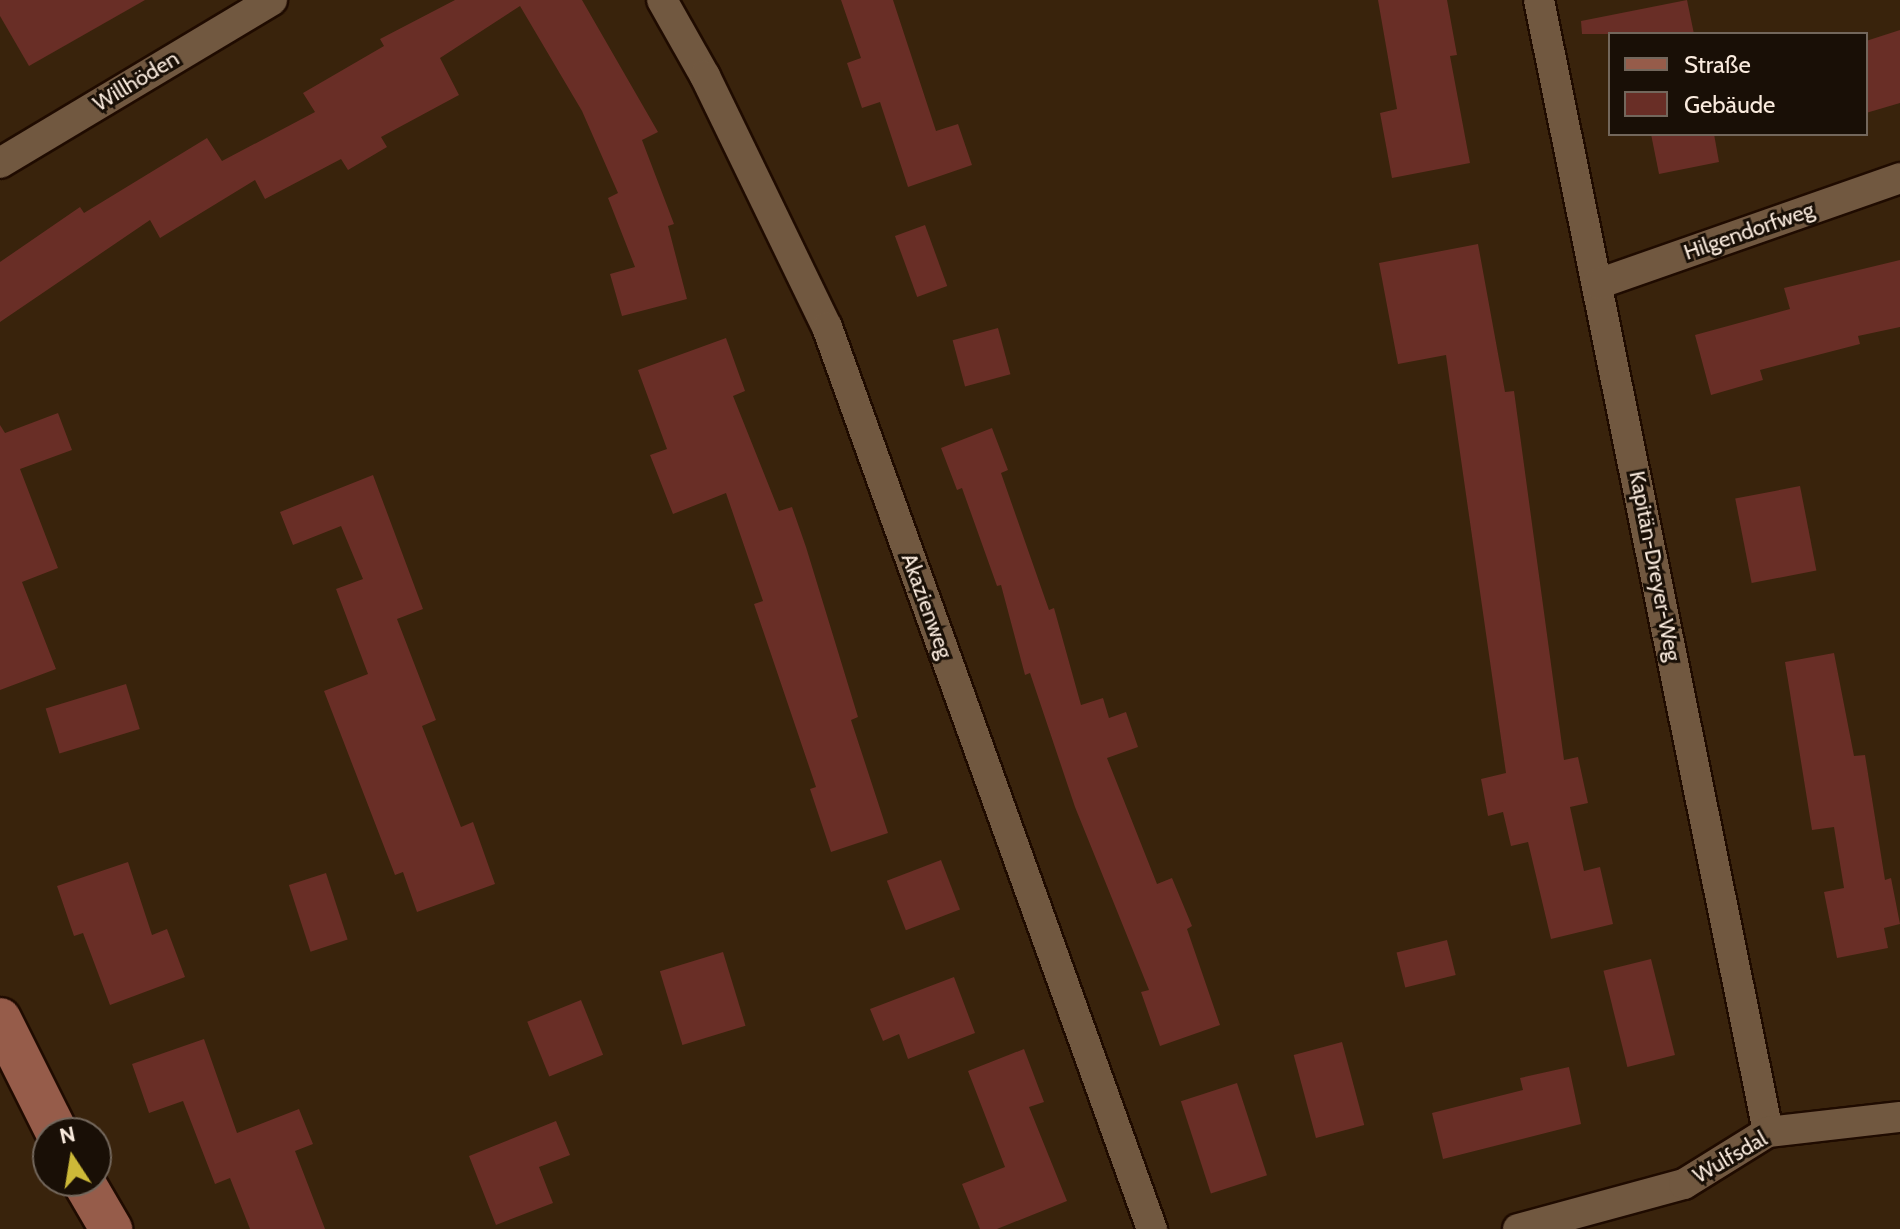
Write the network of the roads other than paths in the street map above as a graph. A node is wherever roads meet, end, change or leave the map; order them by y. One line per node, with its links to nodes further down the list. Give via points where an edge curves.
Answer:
1 (272, 0): 4 (street, Willhöden)
2 (662, 0): 13 (street, Akazienweg, via 705,76 827,327)
3 (1539, 0): 6 (street, Kapitän-Dreyer-Weg)
4 (0, 163)
5 (1900, 178): 6 (street, Hilgendorfweg)
6 (1598, 284): 10 (street, Kapitän-Dreyer-Weg)
7 (0, 1019): 8 (street)
8 (49, 1117)
9 (1900, 1117): 10 (street, Wulfsdal)
10 (1768, 1132): 14 (street, Wulfsdal, via 1684,1184)
11 (92, 1197): 12 (street)
12 (111, 1229)
13 (1152, 1229)
14 (1518, 1229)

